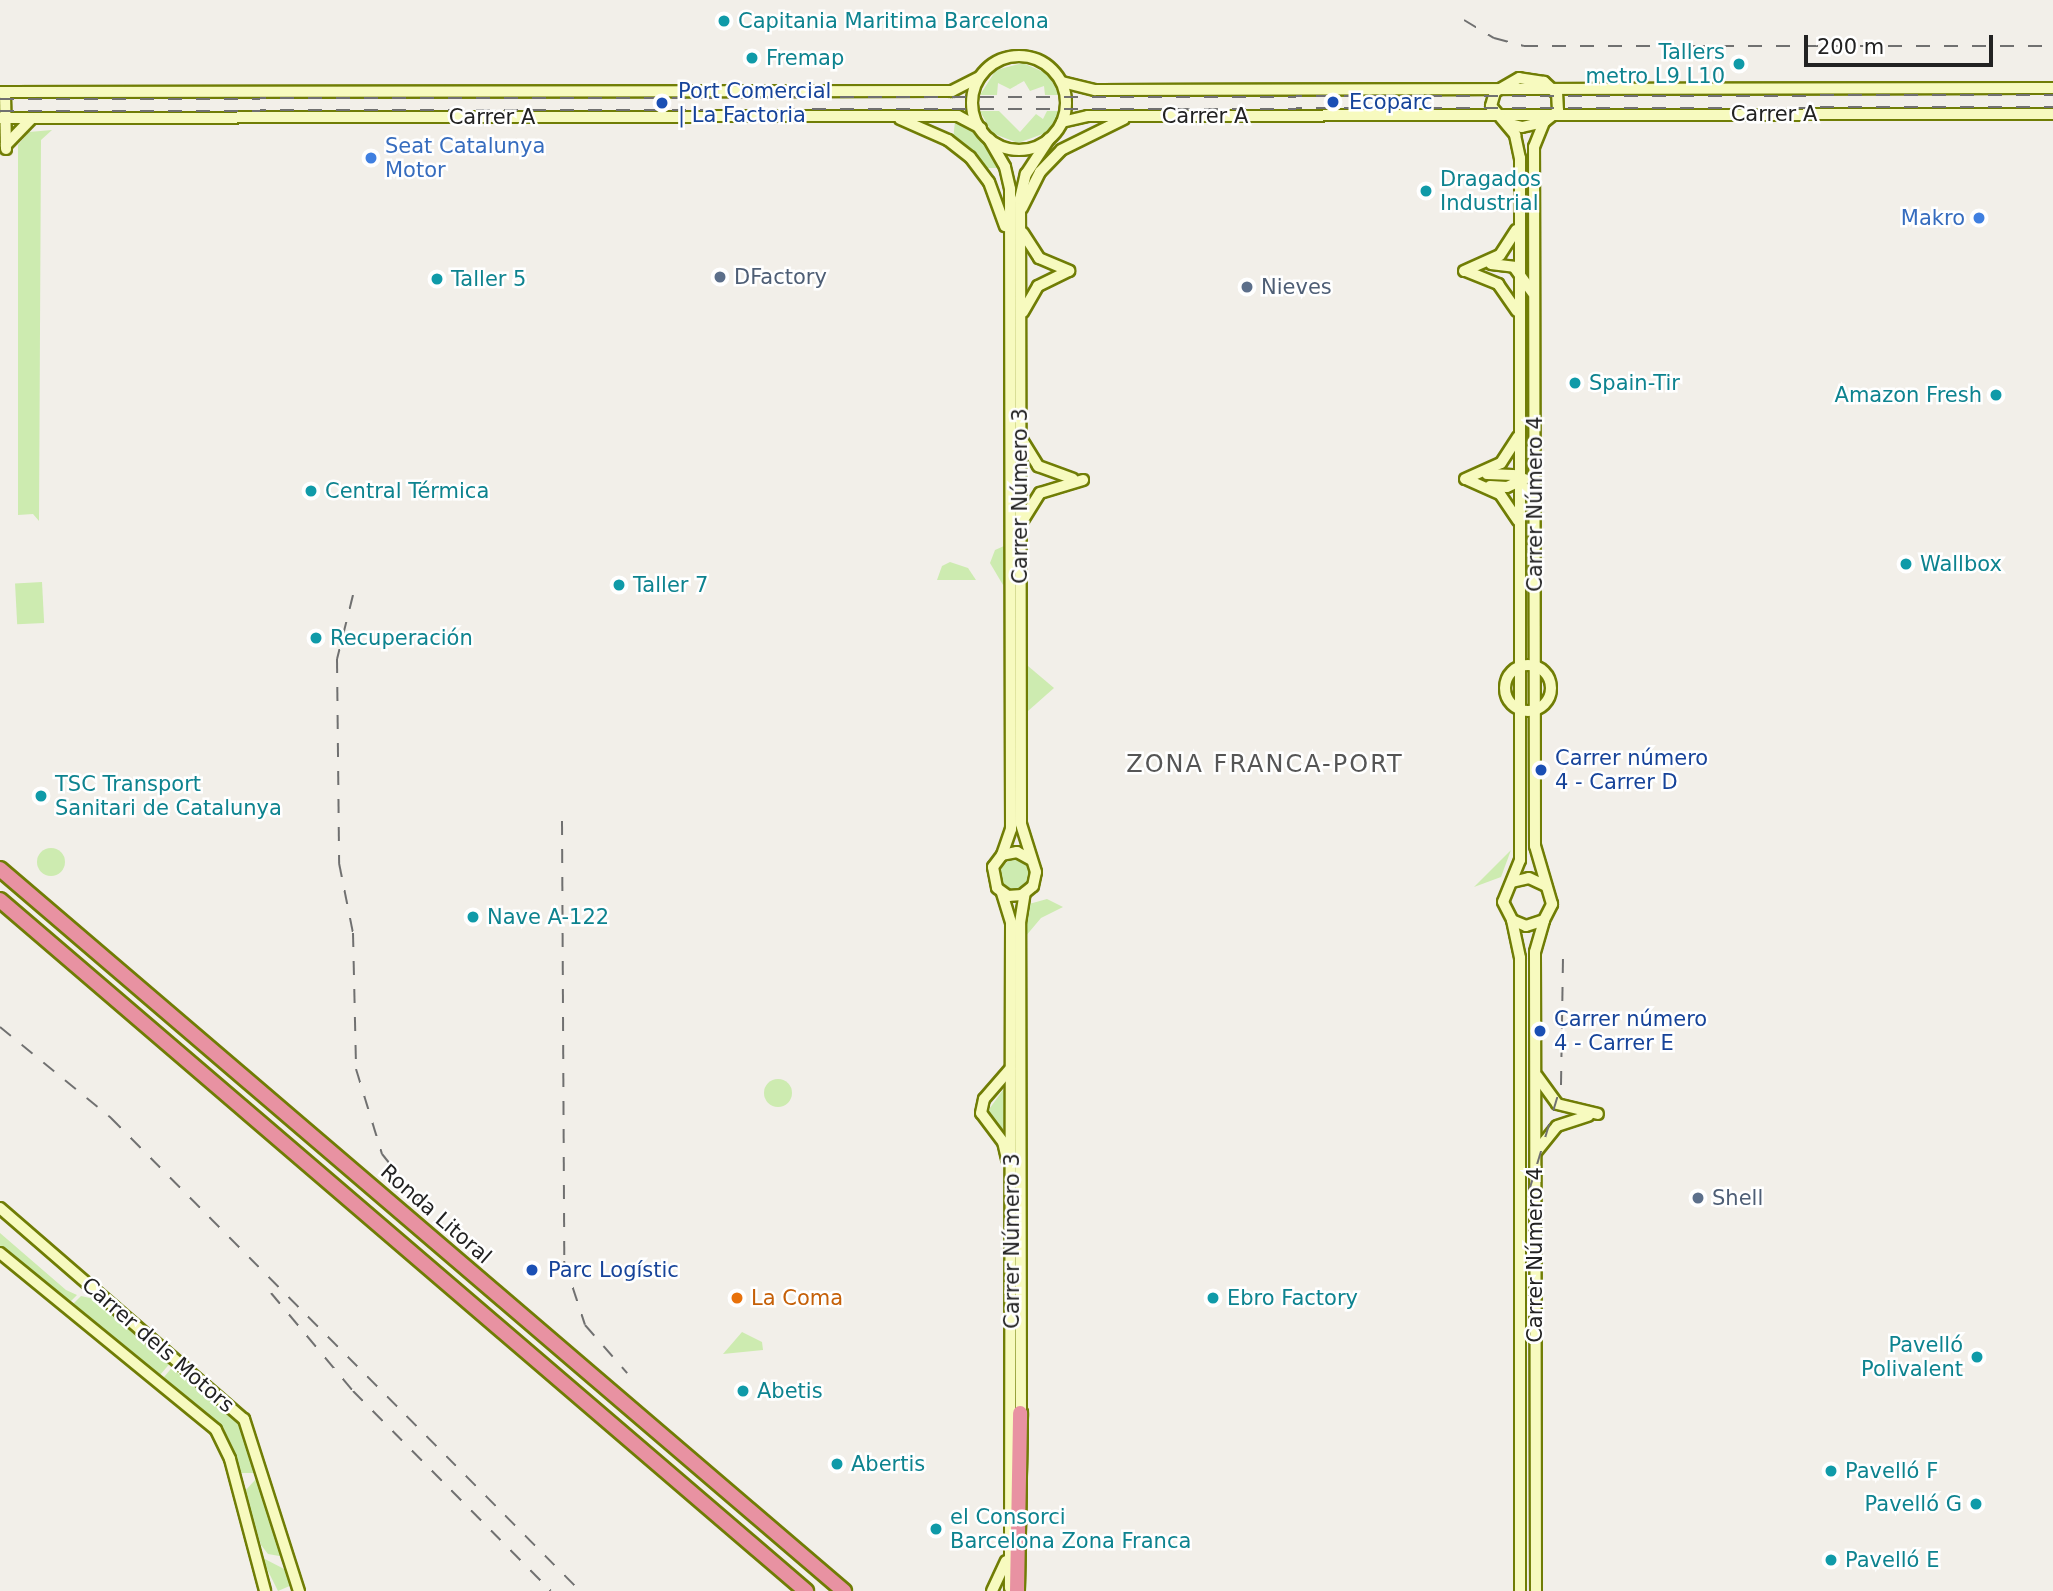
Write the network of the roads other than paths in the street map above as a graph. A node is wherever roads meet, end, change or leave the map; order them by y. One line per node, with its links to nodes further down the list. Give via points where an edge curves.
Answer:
1 (980, 77): 2 (main road, via 1001,59 1020,56 1041,61); 6 (main road, Carrer A, via 952,91); 17 (main road, via 973,104)
2 (1062, 82): 4 (main road, Carrer A, via 1095,90); 14 (main road, via 1067,101)
3 (2053, 88): 5 (main road, Carrer A)
4 (1497, 89): 5 (main road, Carrer A, via 1524,77); 8 (main road, via 1491,100)
5 (1553, 89): 9 (main road, via 1559,102)
6 (2, 92): 12 (main road)
7 (2053, 114): 9 (main road, Carrer A)
8 (1495, 115): 9 (main road, Carrer A); 11 (main road, Carrer A); 16 (main road)
9 (1554, 115): 15 (main road)
10 (894, 116): 13 (main road, Carrer A); 17 (main road, Carrer A, via 958,116); 23 (main road, via 948,140 970,157 994,191)
11 (1136, 116): 14 (main road, Carrer A, via 1077,116); 20 (main road, via 1089,132 1061,150 1039,174)
12 (3, 118): 13 (main road, Carrer A); 13 (main road, via 6,147 15,130)
13 (33, 118)
14 (1062, 122): 19 (main road)
15 (1544, 122): 16 (main road, via 1522,127); 24 (main road, Carrer Número 4, via 1535,139)
16 (1506, 123): 21 (main road, Carrer Número 4, via 1519,148)
17 (981, 128): 18 (main road)
18 (989, 139): 19 (main road, via 1018,150); 23 (main road, Carrer Número 3, via 1008,178)
19 (1049, 139): 20 (main road, Carrer Número 3, via 1022,183)
20 (1020, 214): 22 (main road, Carrer Número 3)
21 (1518, 223): 25 (main road, via 1510,245); 26 (main road, Carrer Número 4)
22 (1020, 226): 29 (main road, Carrer Número 3); 29 (main road, via 1039,258 1069,271 1034,290)
23 (1009, 236): 42 (main road, Carrer Número 3, via 1011,829)
24 (1534, 249): 26 (main road); 27 (main road, Carrer Número 4)
25 (1484, 271): 26 (main road, via 1504,278); 28 (main road, via 1507,292)
26 (1519, 271): 27 (main road); 28 (main road, Carrer Número 4)
27 (1534, 295): 32 (main road, Carrer Número 4)
28 (1518, 314): 30 (main road, Carrer Número 4)
29 (1020, 321): 31 (main road, Carrer Número 3)
30 (1519, 432): 33 (main road, via 1507,457); 34 (main road, Carrer Número 4)
31 (1020, 435): 37 (main road, Carrer Número 3); 37 (main road, via 1042,470 1083,480 1040,493)
32 (1535, 464): 34 (main road); 35 (main road, Carrer Número 4)
33 (1480, 480): 34 (main road, via 1501,488); 36 (main road, via 1504,498)
34 (1520, 481): 35 (main road); 36 (main road, Carrer Número 4)
35 (1535, 500): 39 (main road, Carrer Número 4)
36 (1520, 525): 38 (main road, Carrer Número 4)
37 (1020, 526): 43 (main road, Carrer Número 3, via 1021,824)
38 (1520, 668): 39 (main road); 40 (main road, Carrer Número 4); 40 (main road, via 1506,677 1503,688 1508,703)
39 (1535, 668): 41 (main road, Carrer Número 4); 41 (main road, via 1547,673 1553,688 1547,704)
40 (1520, 708): 41 (main road); 45 (main road, Carrer Número 4, via 1520,860)
41 (1535, 708): 46 (main road, Carrer Número 4, via 1535,854)
42 (1002, 855): 43 (main road, via 1017,852); 47 (main road, via 992,874)
43 (1030, 859): 48 (main road, via 1036,879)
44 (0, 869): 65 (highway, Ronda Litoral)
45 (1512, 882): 46 (main road, via 1529,878); 50 (main road, via 1503,902)
46 (1546, 886): 51 (main road, via 1552,904)
47 (1002, 893): 48 (main road); 52 (main road, Carrer Número 3, via 1011,917)
48 (1025, 893): 62 (main road, Carrer Número 3, via 1020,923)
49 (0, 900): 63 (highway)
50 (1512, 920): 51 (main road, via 1529,926); 54 (main road, Carrer Número 4, via 1520,958)
51 (1544, 920): 53 (main road, Carrer Número 4, via 1535,952)
52 (1011, 1066): 59 (main road, Carrer Número 3); 59 (main road, via 985,1099 981,1113 1004,1145)
53 (1535, 1070): 55 (main road, Carrer Número 4); 56 (main road, via 1545,1092)
54 (1520, 1099): 55 (main road); 57 (main road, Carrer Número 4)
55 (1533, 1114): 56 (main road); 57 (main road); 58 (main road, Carrer Número 4)
56 (1566, 1114): 58 (main road)
57 (1520, 1136): 76 (main road, Carrer Número 4)
58 (1535, 1154): 77 (main road, Carrer Número 4)
59 (1012, 1178): 64 (main road, Carrer Número 3)
60 (0, 1208): 67 (main road, Carrer dels Motors, via 244,1419)
61 (0, 1253): 66 (main road, Carrer dels Motors, via 216,1430 230,1459)
62 (1020, 1413): 74 (highway); 75 (main road, Carrer Número 3)
63 (740, 1535): 68 (highway); 69 (highway)
64 (1010, 1542): 72 (main road); 73 (main road, Carrer Número 3)
65 (813, 1565): 70 (highway, Ronda Litoral); 71 (highway)
66 (265, 1591)
67 (299, 1591)
68 (797, 1591)
69 (806, 1591)
70 (844, 1591)
71 (850, 1591)
72 (992, 1591)
73 (1010, 1591)
74 (1017, 1591)
75 (1022, 1591)
76 (1520, 1591)
77 (1536, 1591)

